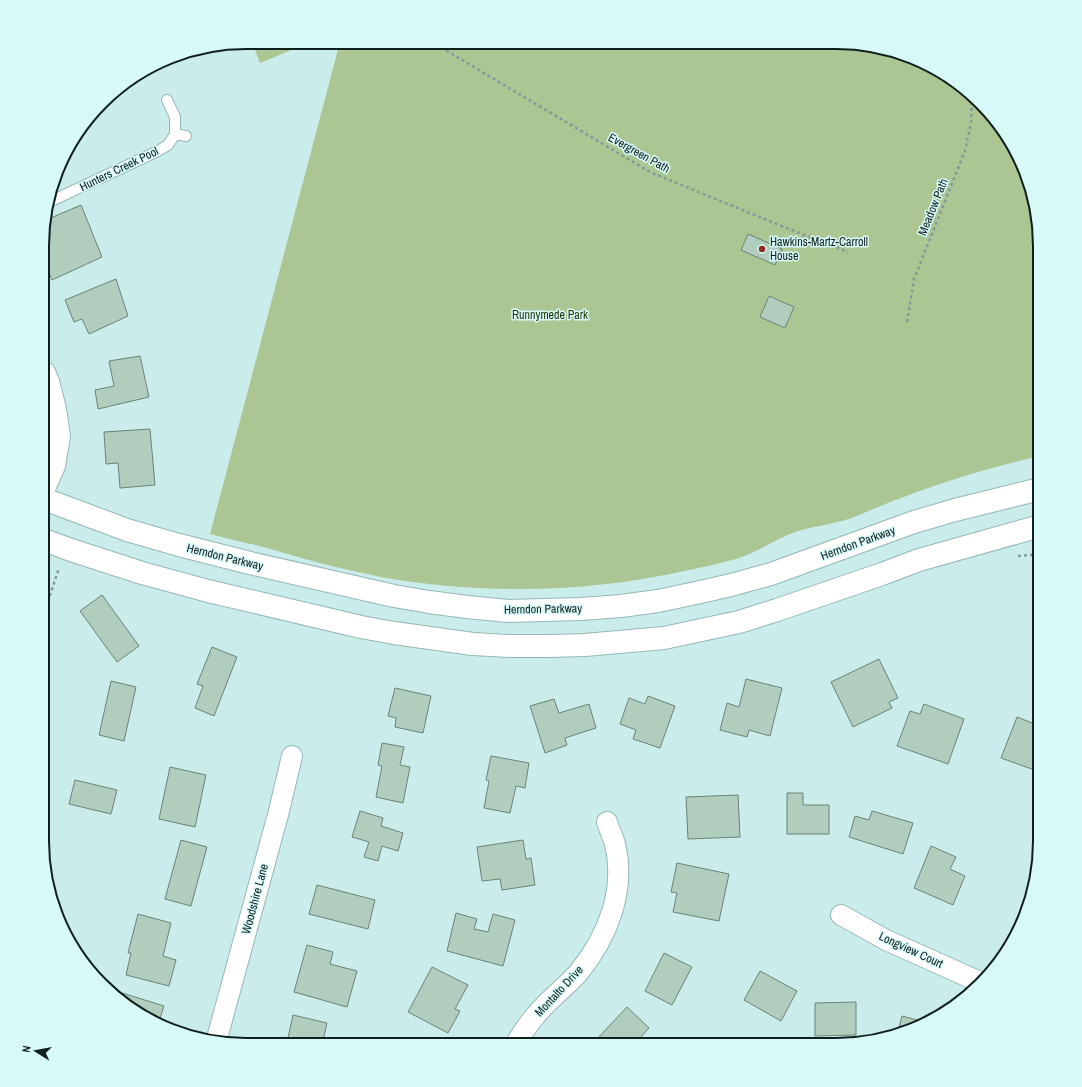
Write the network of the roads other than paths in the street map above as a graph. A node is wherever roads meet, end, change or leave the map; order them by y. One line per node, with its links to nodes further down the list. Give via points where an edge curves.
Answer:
1 (167, 100): 2 (lane, Hunters Creek Pool, via 180,135 156,152)
2 (55, 199)
3 (49, 381): 4 (street, via 60,436 55,466)
4 (49, 480)
5 (1033, 490): 6 (main road, Herndon Parkway, via 914,522 771,574 703,592 621,606 508,611 394,596 243,562 127,530)
6 (49, 501)
7 (1033, 528): 8 (main road, via 919,560 739,622 664,638 549,646 473,644 361,627 142,573)
8 (49, 542)
9 (292, 756): 13 (street, Woodshire Lane)
10 (607, 822): 14 (street, Montalto Drive, via 615,844 619,867 618,891 612,915 598,944 579,971 537,1014)
11 (841, 915): 12 (street, Longview Court, via 886,940)
12 (975, 980)
13 (218, 1036)
14 (520, 1038)

